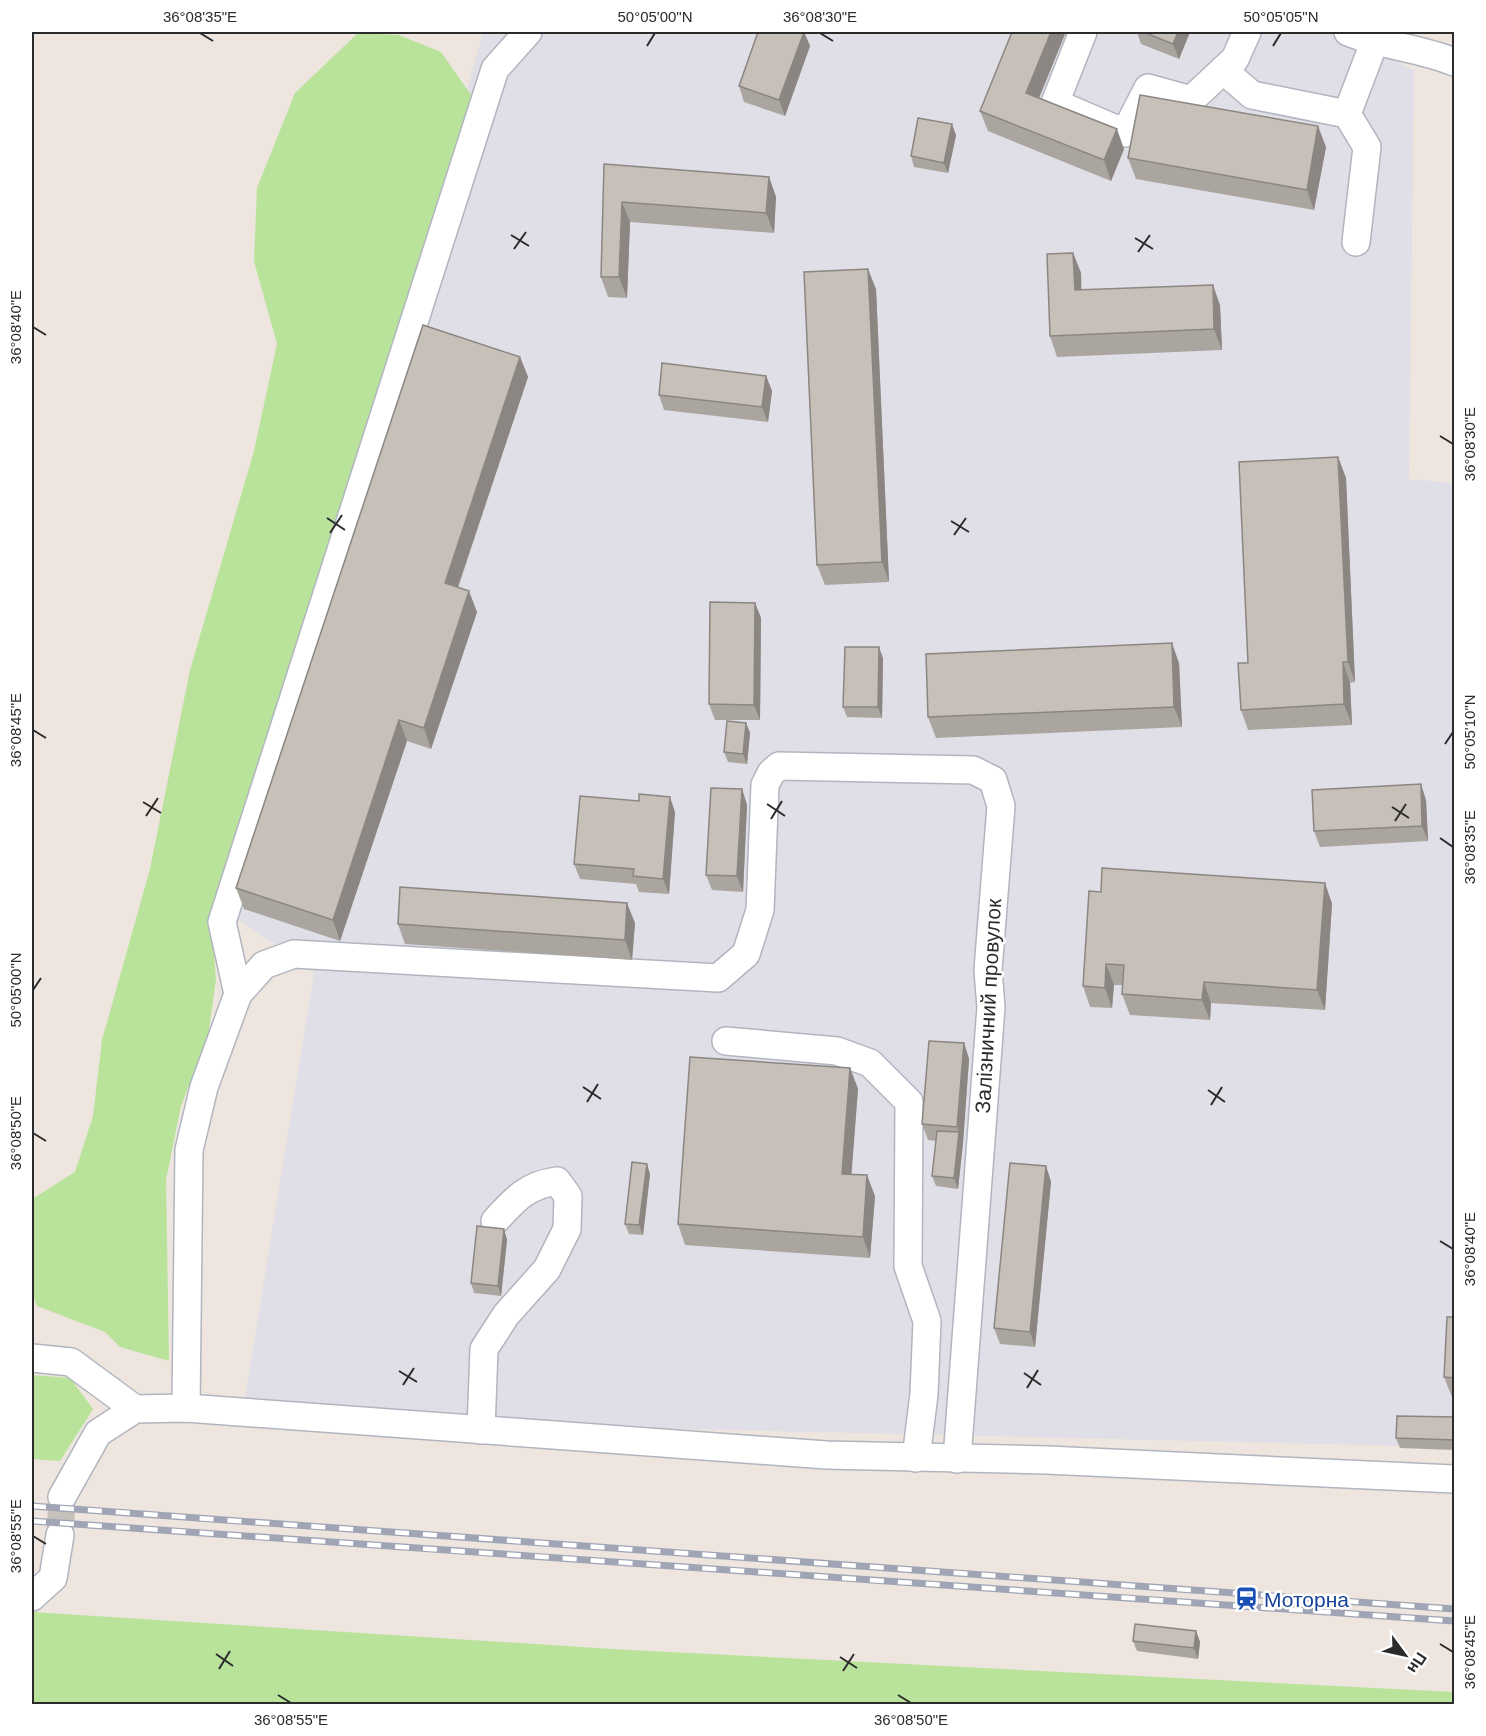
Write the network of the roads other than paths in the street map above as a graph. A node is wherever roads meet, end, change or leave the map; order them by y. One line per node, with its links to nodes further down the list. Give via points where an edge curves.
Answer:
1 (528, 32): 10 (street, via 495,69 222,922)
2 (1083, 32): 7 (street, via 1055,104 1125,133 1148,88 1191,100)
3 (1246, 32): 7 (street, via 1235,59)
4 (1348, 32): 5 (street)
5 (1374, 43): 6 (street); 8 (street)
6 (1443, 58)
7 (1223, 70): 8 (street, via 1252,95)
8 (1347, 114): 9 (street, via 1367,147)
9 (1356, 242)
10 (238, 994): 14 (street, via 204,1087 189,1150); 18 (street, Залізничний провулок, via 264,965 294,954 718,978 746,954 760,910 765,785 779,766 973,770 993,780 1001,806 988,970 991,1007)
11 (726, 1041): 17 (street, via 837,1051 870,1063 909,1102 908,1266 927,1321)
12 (495, 1221): 16 (street, via 536,1184 557,1181 568,1196 567,1229 547,1269 506,1316 484,1349)
13 (32, 1358): 15 (street, via 71,1362)
14 (186, 1408): 15 (street); 16 (street)
15 (135, 1409): 20 (street, via 98,1433)
16 (481, 1430): 17 (street)
17 (916, 1458): 18 (street)
18 (957, 1459): 19 (street)
19 (1455, 1479)
20 (62, 1497)
21 (60, 1535): 22 (street, via 53,1578)
22 (32, 1597)

